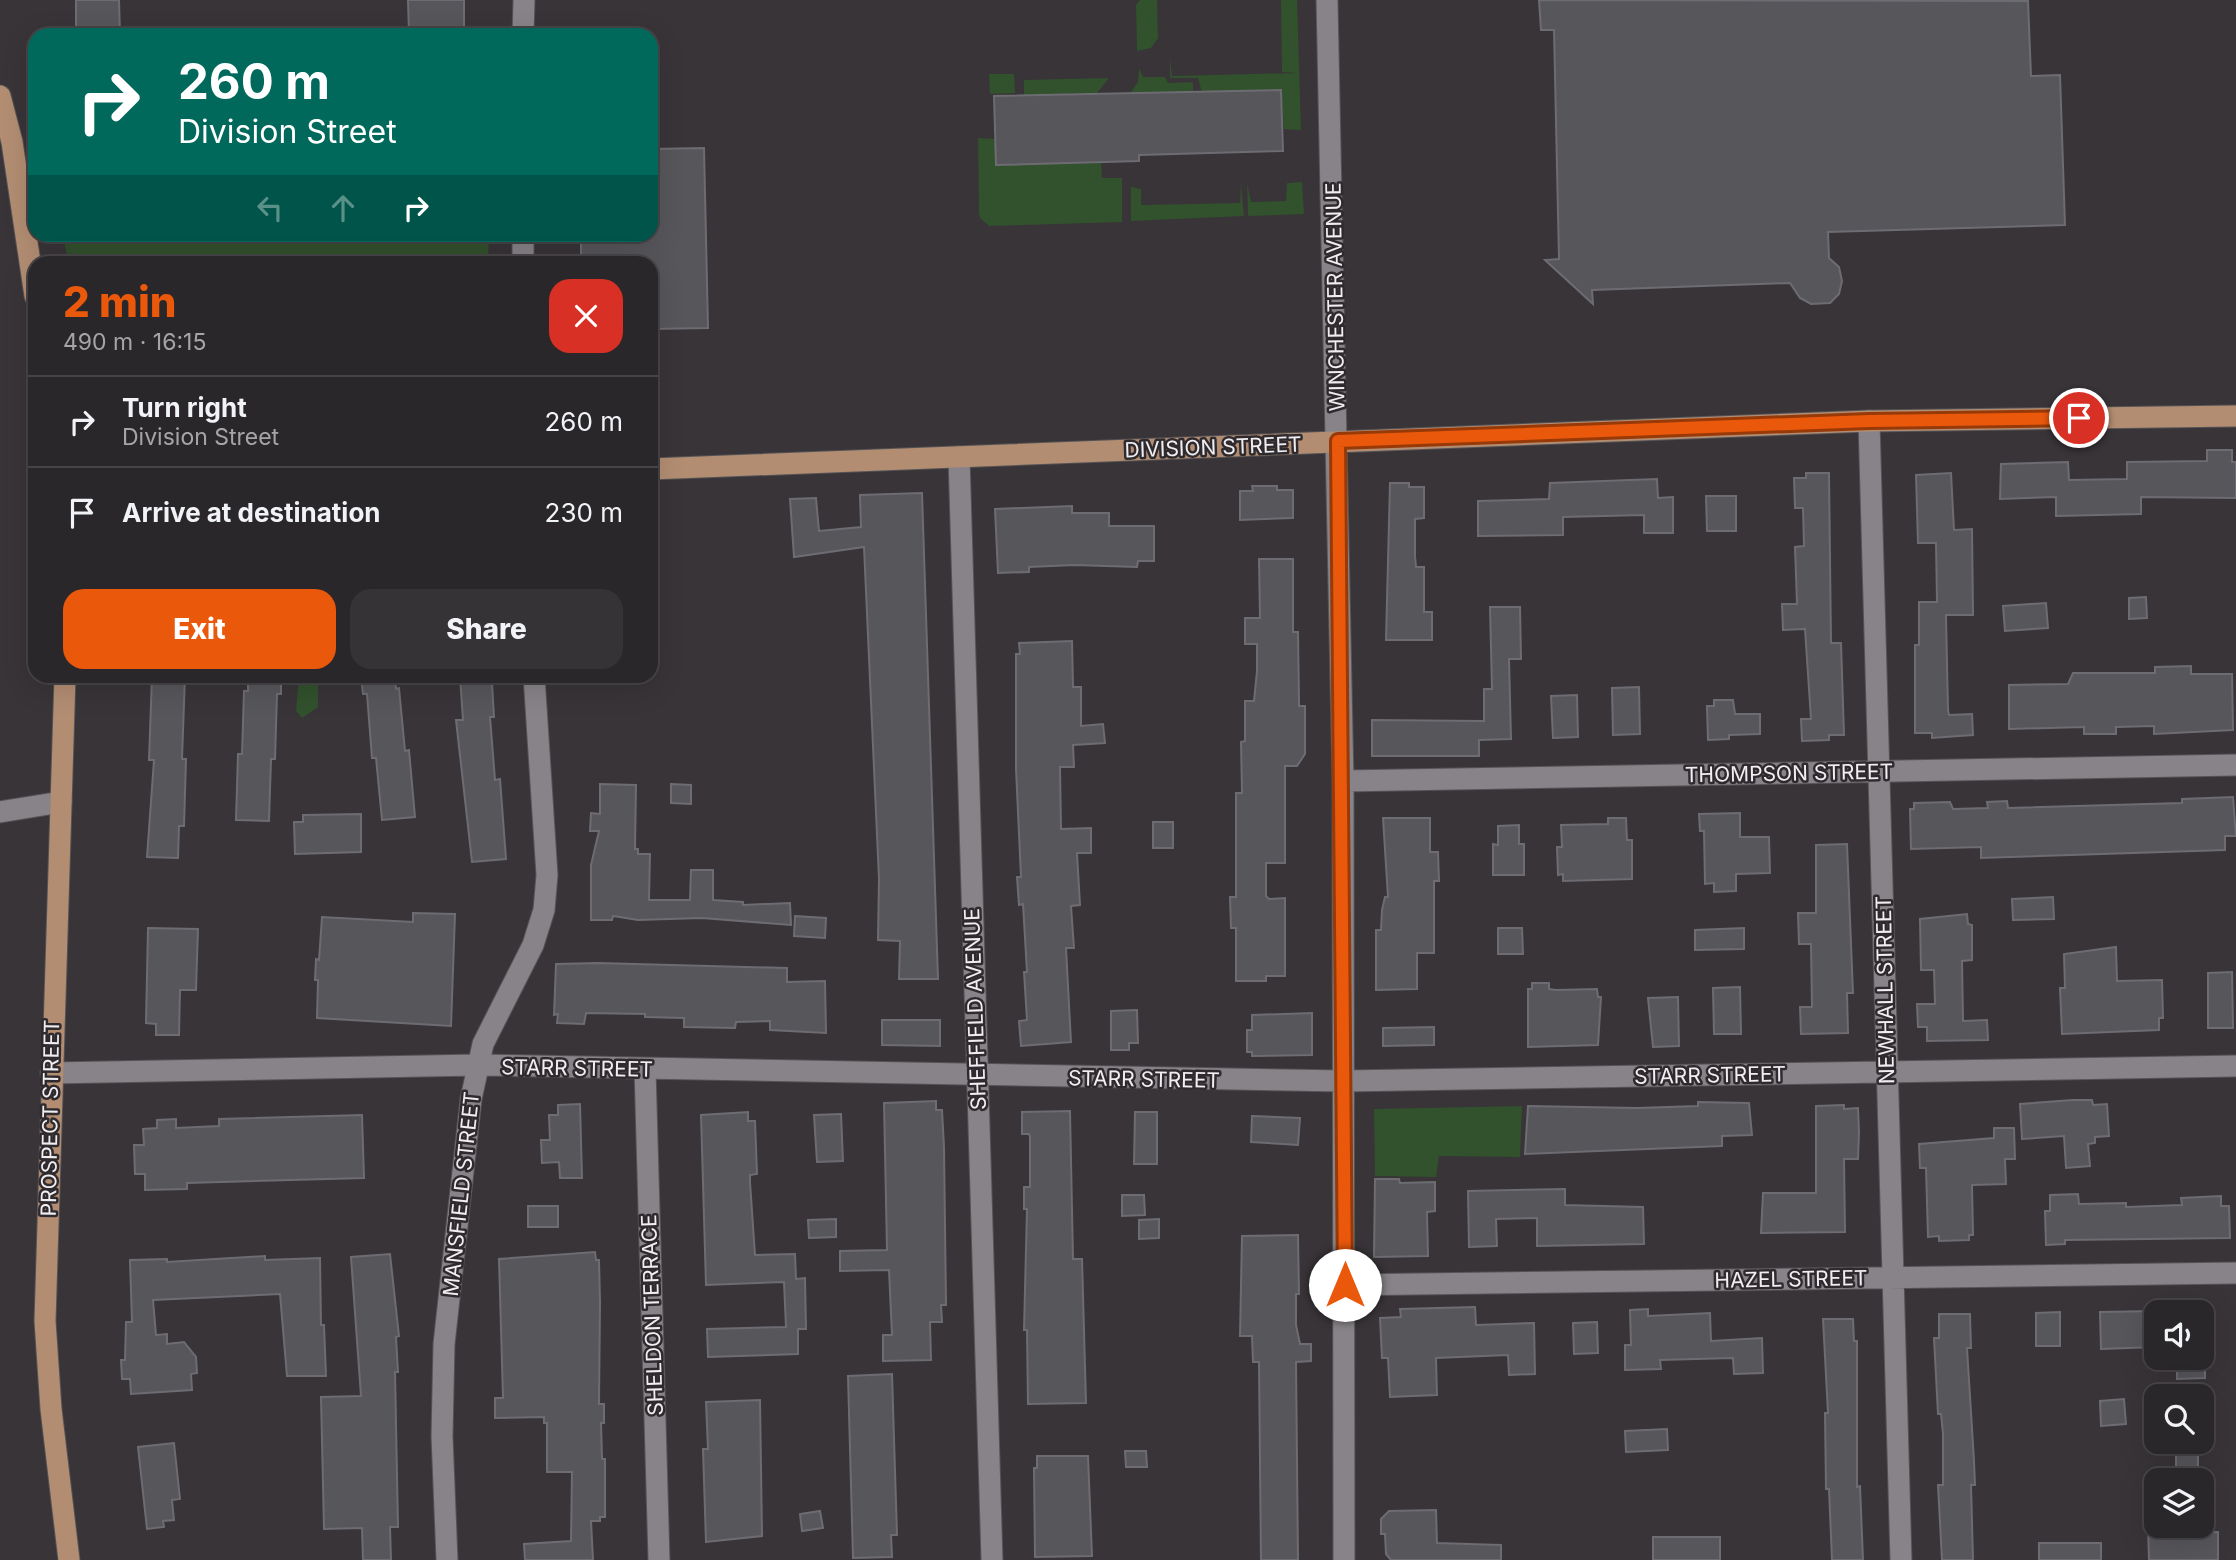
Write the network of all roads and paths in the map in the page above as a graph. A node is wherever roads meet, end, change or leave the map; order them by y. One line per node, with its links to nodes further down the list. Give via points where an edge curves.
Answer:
1 (524, 0): 3 (street)
2 (1327, 0): 8 (street, WINCHESTER AVENUE)
3 (523, 28)
4 (0, 96): 5 (main road, via 12,142)
5 (29, 256)
6 (2236, 416): 7 (main road, DIVISION STREET)
7 (1869, 421): 8 (main road, DIVISION STREET); 14 (street, NEWHALL STREET)
8 (1338, 441): 9 (main road, DIVISION STREET); 15 (street, WINCHESTER AVENUE)
9 (959, 457): 10 (main road, DIVISION STREET); 23 (street, SHEFFIELD AVENUE)
10 (658, 469)
11 (65, 683): 16 (main road, PROSPECT STREET)
12 (534, 683): 18 (street, MANSFIELD STREET, via 547,875 544,909 533,945)
13 (2236, 765): 14 (street, THOMPSON STREET)
14 (1880, 772): 15 (street, THOMPSON STREET); 21 (street, NEWHALL STREET)
15 (1343, 781): 24 (street, WINCHESTER AVENUE)
16 (61, 802): 17 (street); 22 (main road, PROSPECT STREET)
17 (0, 812)
18 (477, 1065): 20 (street, STARR STREET); 22 (street, STARR STREET); 29 (street, MANSFIELD STREET, via 444,1344)
19 (2236, 1066): 21 (street, STARR STREET)
20 (645, 1069): 23 (street, STARR STREET); 30 (street, SHELDON TERRACE)
21 (1886, 1072): 24 (street, STARR STREET); 26 (street, NEWHALL STREET)
22 (51, 1073): 28 (main road, PROSPECT STREET, via 45,1321)
23 (977, 1077): 24 (street, STARR STREET); 31 (street, SHEFFIELD AVENUE)
24 (1344, 1081): 27 (street, WINCHESTER AVENUE)
25 (2236, 1273): 26 (street, HAZEL STREET)
26 (1894, 1278): 27 (street, HAZEL STREET); 33 (street, NEWHALL STREET)
27 (1345, 1285): 32 (street, WINCHESTER AVENUE)
28 (69, 1560)
29 (447, 1560)
30 (659, 1560)
31 (992, 1560)
32 (1344, 1560)
33 (1900, 1560)

